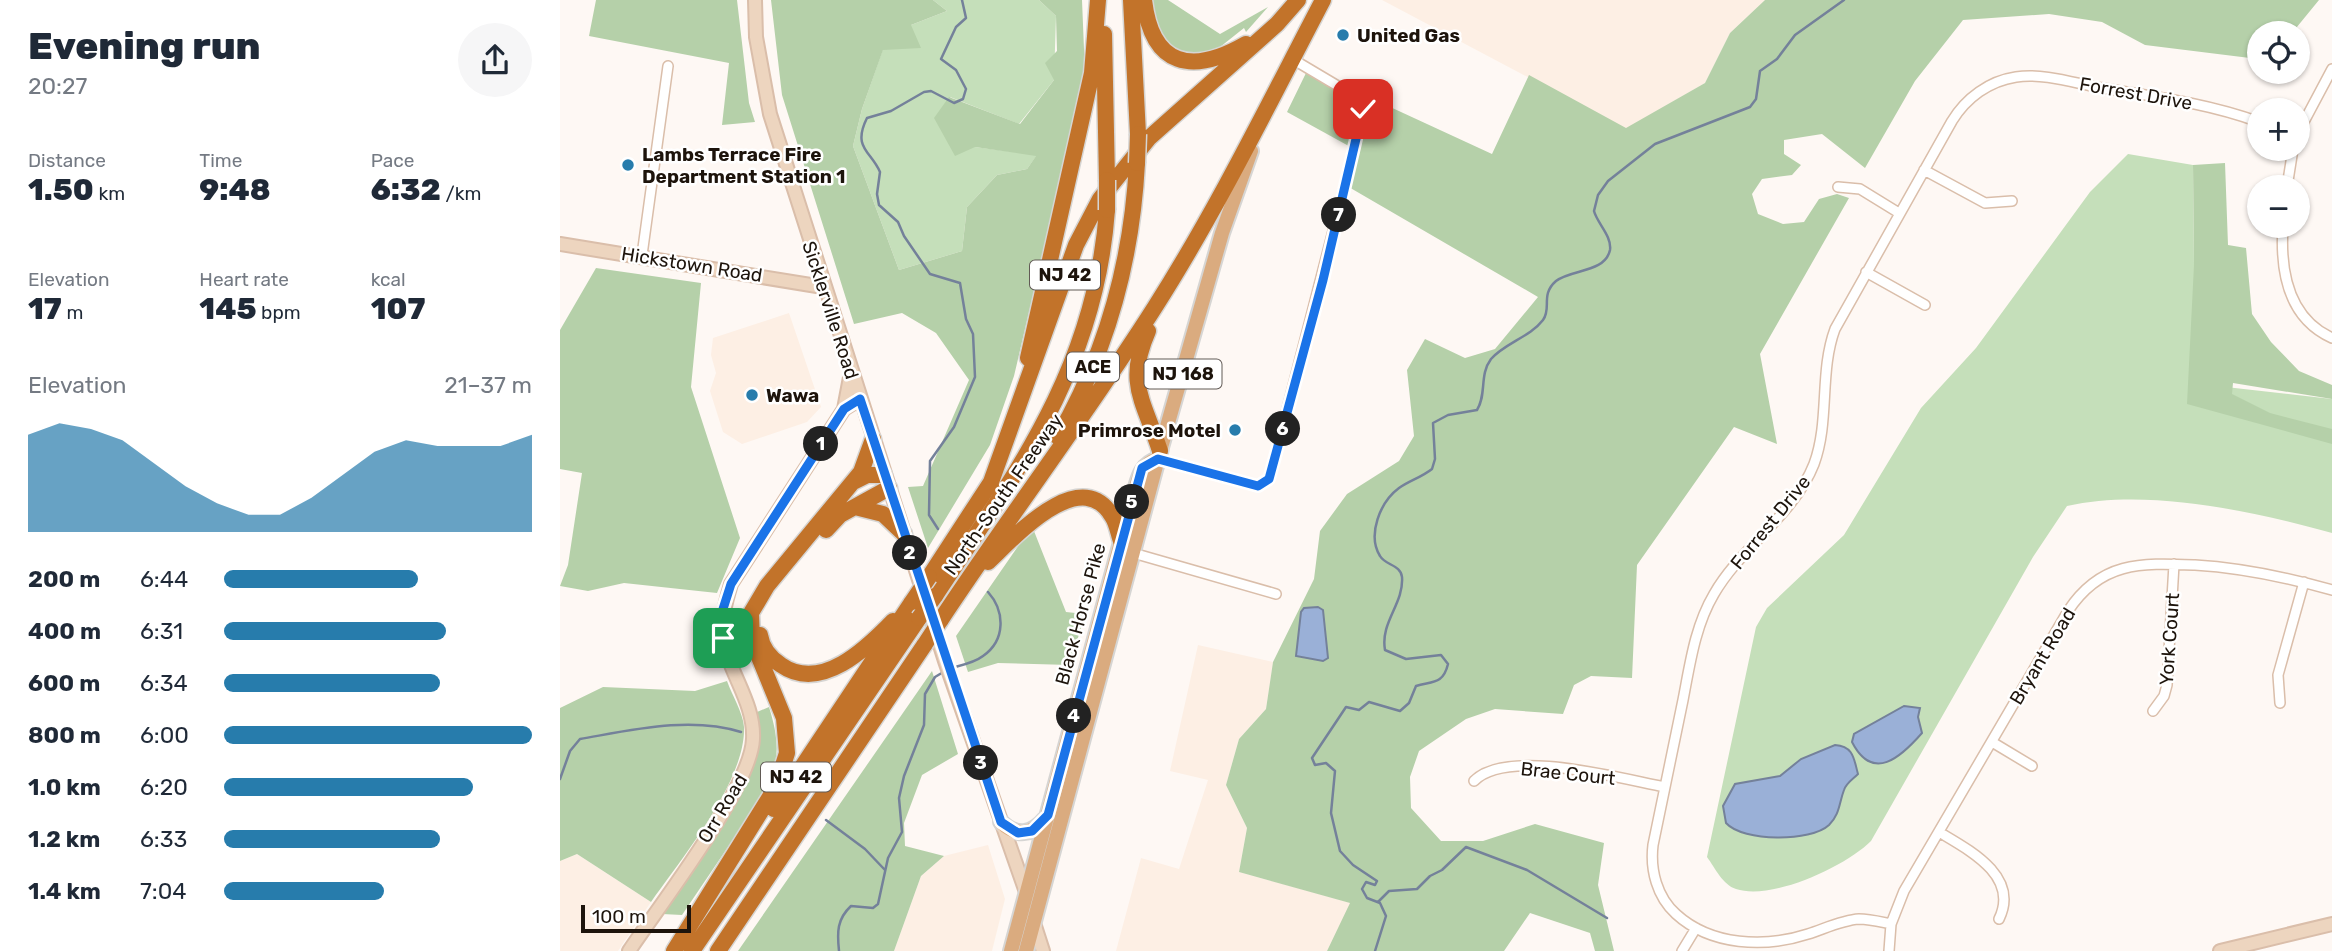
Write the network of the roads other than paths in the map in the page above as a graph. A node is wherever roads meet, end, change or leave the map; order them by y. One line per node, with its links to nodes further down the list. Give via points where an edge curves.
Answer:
1 (755, 0): 23 (main road, Sicklerville Road, via 770,114)
2 (1100, 0): 29 (highway, via 1092,73); 65 (highway, ACE, bridge, via 1108,129 1107,210 1092,304 1059,398 935,596)
3 (1131, 0): 37 (highway, ACE, bridge, via 1138,134 1128,250 1098,353 1067,421)
4 (1144, 0): 7 (highway, via 1152,37 1172,55 1190,62 1217,60)
5 (1298, 0): 7 (highway, North-South Freeway / NJ 42)
6 (1323, 0): 8 (highway, Black Horse Pike / NJ 42)
7 (1277, 24): 29 (highway, North-South Freeway / NJ 42, via 1149,138 1100,199 1076,245)
8 (1294, 60): 13 (highway, Black Horse Pike / NJ 42); 31 (street, via 1358,98 1363,115 1269,479 1258,486)
9 (668, 66): 20 (street)
10 (2332, 69): 11 (street)
11 (2310, 110)
12 (2247, 118): 14 (street, Forrest Drive, via 2212,107 2018,76 1992,84 1970,99 1956,114)
13 (1261, 124): 21 (highway, North-South Freeway / NJ 42); 31 (main road, Black Horse Pike / NJ 168, via 1222,233)
14 (1924, 170): 16 (street, via 1985,203); 17 (street, Forrest Drive)
15 (1838, 187): 17 (street, via 1860,190)
16 (2012, 201)
17 (1899, 212): 22 (street, Forrest Drive)
18 (2283, 238): 25 (street, via 2283,266 2293,301 2311,324)
19 (560, 244): 20 (main road, Hickstown Road)
20 (642, 255): 23 (main road, Hickstown Road)
21 (1181, 263): 31 (highway, via 1142,344 1135,375); 37 (highway, North-South Freeway / NJ 42, via 1059,453)
22 (1867, 272): 24 (street); 52 (street, Forrest Drive, via 1832,337 1813,467 1792,500 1722,581 1703,616)
23 (823, 287): 26 (main road, Sicklerville Road)
24 (1925, 305)
25 (2332, 338)
26 (851, 372): 27 (main road, Sicklerville Road); 28 (main road)
27 (860, 399): 28 (main road, Orr Road); 30 (main road, Sicklerville Road)
28 (844, 409): 63 (main road, Orr Road, via 731,584 723,609 723,638 750,715 753,738 748,765)
29 (1016, 417): 44 (highway, North-South Freeway / NJ 42, bridge, via 991,482)
30 (873, 439): 32 (main road, Sicklerville Road); 33 (highway, via 865,465)
31 (1159, 455): 36 (main road, Black Horse Pike / NJ 168, via 1142,468); 38 (main road, Black Horse Pike / NJ 168)
32 (887, 481): 33 (highway, via 867,475); 34 (highway); 35 (main road, Sicklerville Road)
33 (853, 482): 64 (highway, via 767,586 751,613 752,640 785,718 787,753 776,787)
34 (855, 507): 35 (highway, via 883,514); 44 (highway, via 834,520 768,601 760,619 765,651 787,670 831,669 858,654)
35 (904, 534): 54 (main road, Sicklerville Road)
36 (1121, 541): 41 (main road, Black Horse Pike / NJ 168); 45 (highway, via 1105,507 1081,498 1063,502 1040,514 1000,550)
37 (988, 549): 45 (highway, North-South Freeway / NJ 42)
38 (1133, 553): 41 (main road, Black Horse Pike / NJ 168); 43 (street)
39 (2174, 564): 40 (street, Bryant Road, via 2249,569); 48 (street, York Court, via 2166,685); 49 (street, Bryant Road, via 2124,567 2089,586 2068,611)
40 (2304, 582): 42 (street, Bryant Road); 47 (street, via 2278,675)
41 (1118, 583): 46 (main road, Black Horse Pike / NJ 168)
42 (2332, 590)
43 (1276, 594)
44 (912, 601): 64 (highway, North-South Freeway / NJ 42)
45 (940, 621): 66 (highway, North-South Freeway / NJ 42, bridge)
46 (1088, 691): 53 (main road, Black Horse Pike / NJ 168); 60 (main road, Black Horse Pike / NJ 168)
47 (2280, 703)
48 (2153, 711)
49 (1992, 742): 50 (street); 55 (street, Bryant Road)
50 (2032, 766)
51 (1474, 782): 52 (street, Brae Court, via 1489,770 1534,767)
52 (1665, 787): 61 (street, Forrest Drive, via 1652,853 1653,871 1671,909)
53 (1048, 815): 54 (main road, via 1039,827 1024,833); 56 (main road, Black Horse Pike / NJ 168)
54 (1001, 822): 56 (main road, Sicklerville Road)
55 (1939, 832): 57 (street, via 1992,870 2004,897); 58 (street, Bryant Road, via 1904,891)
56 (1026, 892): 60 (main road, Sicklerville Road); 67 (main road, Black Horse Pike / NJ 168)
57 (1999, 919)
58 (1891, 924): 61 (street, Forrest Drive, via 1858,919 1785,941 1762,943 1723,938); 71 (street, Bryant Road)
59 (2332, 924): 62 (main road)
60 (1035, 926): 68 (main road, Black Horse Pike / NJ 168); 69 (main road, Sicklerville Road)
61 (1696, 928): 70 (street)
62 (2249, 948): 72 (main road)
63 (629, 951)
64 (676, 951)
65 (692, 951)
66 (718, 951)
67 (1011, 951)
68 (1026, 951)
69 (1043, 951)
70 (1682, 951)
71 (1889, 951)
72 (2220, 951)

